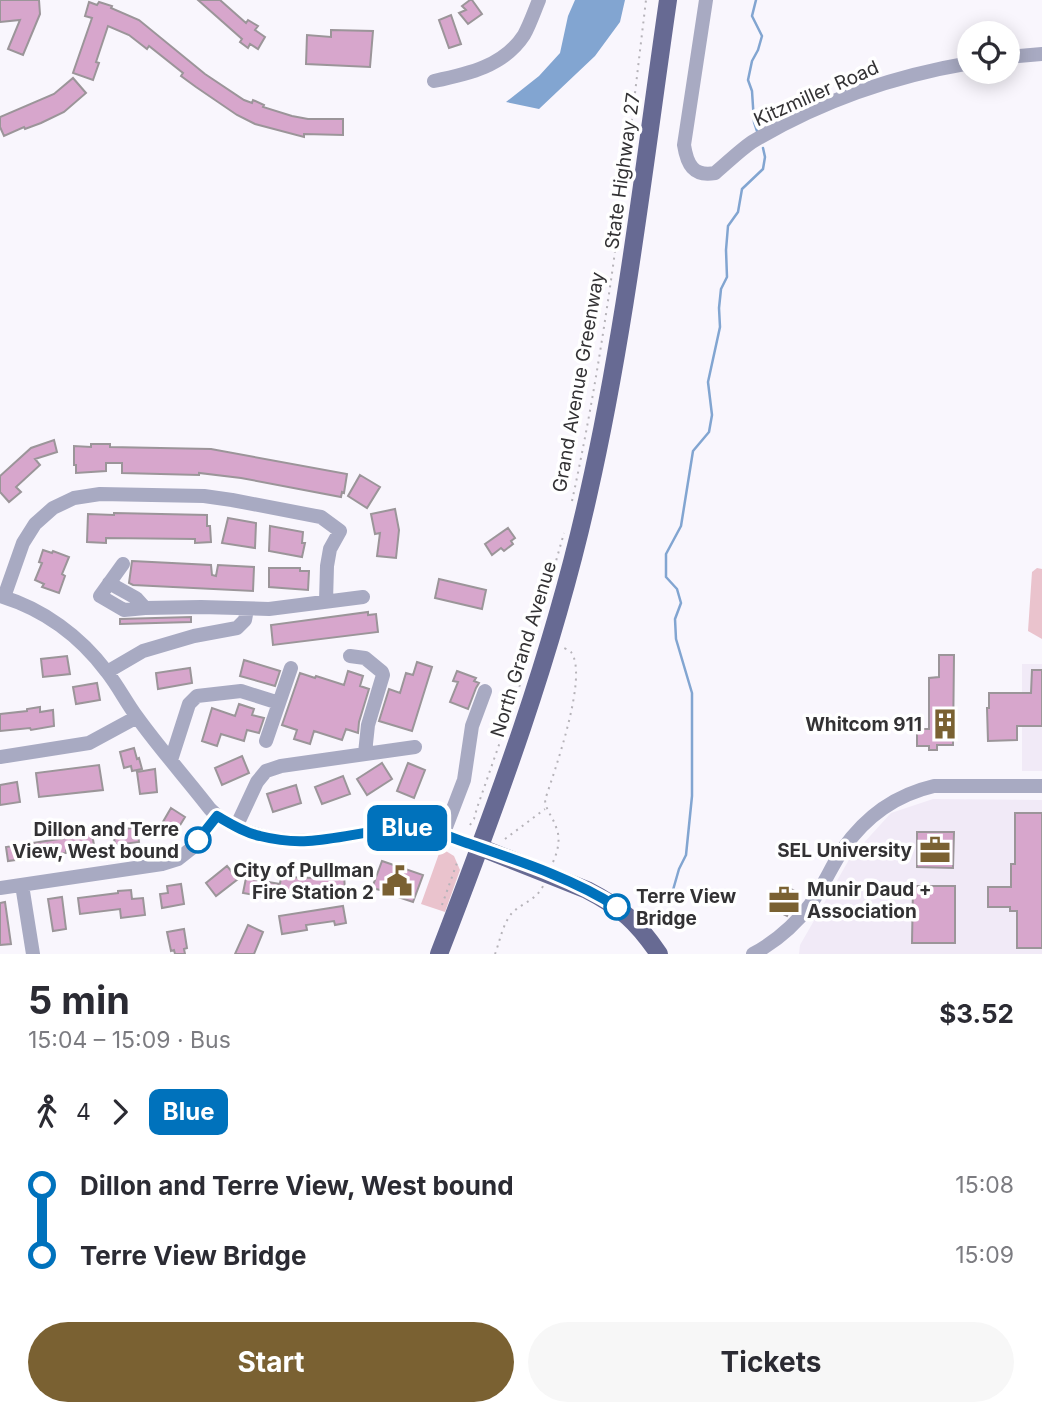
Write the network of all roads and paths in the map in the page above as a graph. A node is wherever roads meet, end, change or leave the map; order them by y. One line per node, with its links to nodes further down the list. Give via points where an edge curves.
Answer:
1 (539, 0): 8 (street, via 524,35 502,57 476,71)
2 (646, 0): 10 (path, Grand Avenue Greenway, via 605,320)
3 (668, 0): 9 (main road, State Highway 27)
4 (706, 0): 7 (street, Kitzmiller Road, via 684,145 690,167 708,174 751,143 844,98)
5 (1042, 54): 6 (street)
6 (1020, 56)
7 (957, 66)
8 (434, 81)
9 (617, 348): 37 (main road, North Grand Avenue, via 563,595 528,715)
10 (570, 509)
11 (564, 534): 33 (path, via 540,618 529,637 523,676)
12 (123, 564): 13 (street)
13 (110, 583): 17 (street); 17 (street, via 97,600 124,610)
14 (2, 596): 16 (street, via 35,524 74,498 100,494 204,496 321,517 340,531 330,549); 22 (street, via 43,614 69,632)
15 (363, 597): 16 (street)
16 (326, 601): 18 (street)
17 (145, 608): 18 (street)
18 (247, 609): 22 (street, via 237,628 143,651)
19 (559, 646): 36 (path, via 570,651 575,662 574,695 546,808)
20 (350, 656): 28 (street, via 365,658 383,675)
21 (292, 668): 24 (street)
22 (107, 672): 25 (street)
23 (485, 691): 35 (street, via 472,726 464,780)
24 (279, 703): 26 (street); 30 (street, via 240,691 197,696 189,704)
25 (137, 717): 29 (street, via 89,743); 30 (street)
26 (266, 741)
27 (415, 747): 28 (street)
28 (365, 753): 34 (street, via 266,771)
29 (0, 757)
30 (171, 760): 32 (street)
31 (1042, 786): 43 (street, via 934,786 881,808 843,849 789,929)
32 (217, 816): 34 (street); 38 (street, via 178,859)
33 (470, 825)
34 (236, 827): 35 (street, via 258,836 308,841 407,828)
35 (443, 835): 37 (street)
36 (505, 839)
37 (479, 848): 41 (main road, North Grand Avenue); 42 (main road, via 587,890 617,907 635,921)
38 (22, 885): 39 (street); 40 (street)
39 (0, 888)
40 (33, 954)
41 (439, 954)
42 (659, 954)
43 (753, 954)

